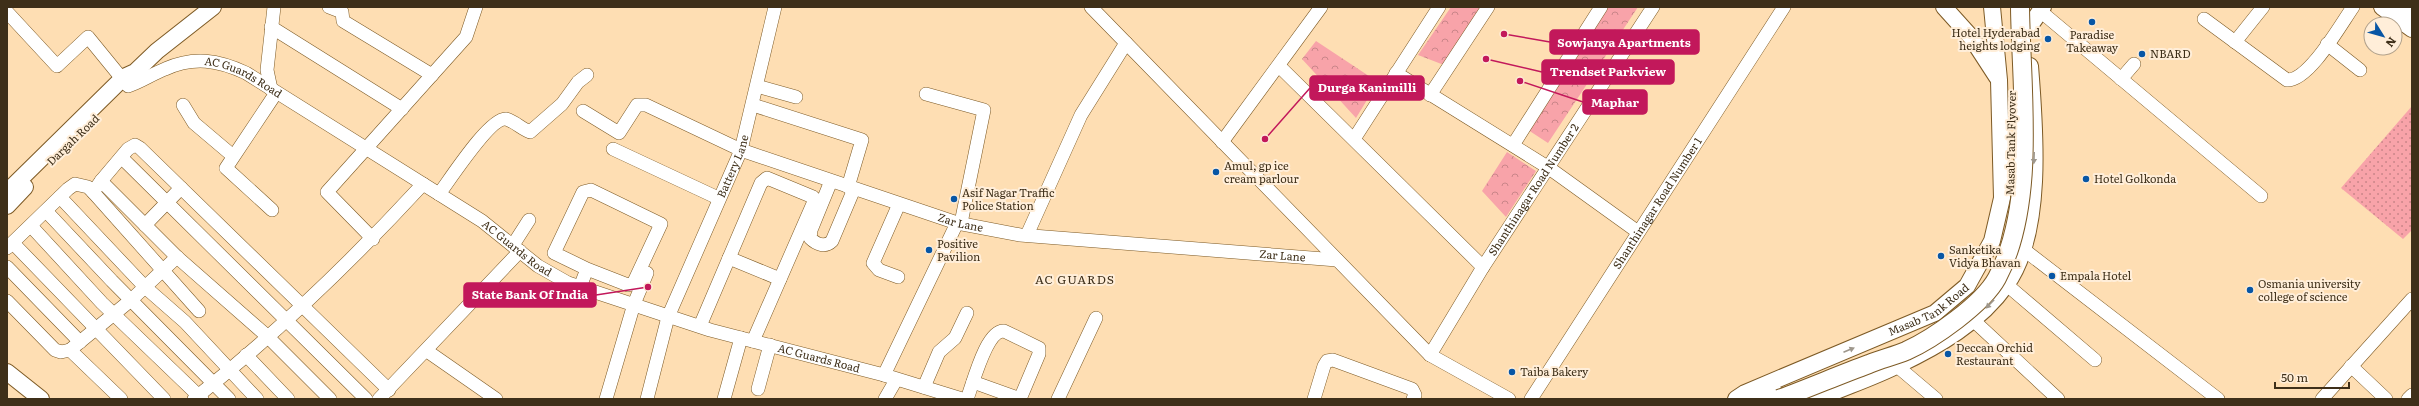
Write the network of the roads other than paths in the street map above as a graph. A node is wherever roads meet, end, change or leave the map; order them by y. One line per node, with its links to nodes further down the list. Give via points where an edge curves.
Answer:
1 (213, 7): 37 (main road, Dargah Road, via 157,51)
2 (274, 7): 26 (street)
3 (329, 7): 22 (street)
4 (476, 7): 35 (street, via 466,37)
5 (775, 7): 40 (street, Battery Lane)
6 (1091, 7): 29 (street)
7 (1321, 7): 32 (street)
8 (1439, 7): 34 (street)
9 (1488, 7): 44 (street)
10 (1601, 7): 55 (street)
11 (1654, 7): 61 (street, Shanthinagar Road Number 2)
12 (1784, 7): 82 (street, Shanthinagar Road Number 1)
13 (1944, 7): 39 (main road, via 1971,37)
14 (1992, 7): 39 (main road, Masab Tank Road)
15 (2012, 7): 134 (highway, Masab Tank Flyover, via 2013,164 2010,204 2002,239 1986,271 1966,297 1943,318 1900,341)
16 (2020, 7): 134 (highway, Masab Tank Flyover, bridge, via 2024,119 2019,210 2011,247 1996,279 1947,327 1906,351)
17 (2263, 7): 28 (street)
18 (2353, 7): 30 (street)
19 (2382, 7): 27 (main road)
20 (2403, 7): 24 (main road)
21 (2037, 8): 38 (street); 43 (main road, via 2027,30)
22 (342, 10): 35 (street, via 343,21)
23 (7, 12): 37 (street, via 57,66 88,37)
24 (2412, 13)
25 (2204, 18): 28 (street)
26 (271, 27): 41 (street, via 267,70); 49 (street)
27 (2412, 29)
28 (2235, 42): 30 (street, via 2287,80 2305,73)
29 (1126, 43): 54 (street); 84 (street, via 1081,115)
30 (2327, 44): 33 (street)
31 (2134, 64): 38 (street)
32 (1279, 66): 53 (street); 54 (street)
33 (2360, 70)
34 (1396, 73): 44 (street); 53 (street)
35 (432, 75): 49 (street)
36 (587, 75): 69 (street, via 578,82 562,104 530,132 506,119 498,120)
37 (128, 79): 41 (street, AC Guards Road, via 199,60 225,64 246,73); 67 (main road, Dargah Road); 75 (main road, Dargah Road)
38 (2121, 79): 70 (street, via 2155,100)
39 (1999, 80): 46 (main road, Masab Tank Road)
40 (757, 86): 45 (street); 48 (street, Battery Lane)
41 (274, 91): 56 (street, AC Guards Road); 59 (street)
42 (926, 94): 79 (street, via 984,110)
43 (2032, 94): 46 (main road); 52 (main road)
44 (1430, 95): 55 (street)
45 (796, 97)
46 (2000, 98): 51 (main road, Masab Tank Road)
47 (183, 105): 59 (street, via 194,123)
48 (753, 105): 58 (street, Battery Lane); 66 (street, via 862,140)
49 (402, 109): 56 (street)
50 (583, 111): 58 (street, Zar Lane, via 619,133 637,105 646,105)
51 (2000, 122): 52 (main road); 158 (main road, Masab Tank Road, one-way to 51, via 1935,313 1966,286 1992,240 2002,198)
52 (2035, 122): 88 (main road, one-way to 88, via 2032,206)
53 (1354, 139): 93 (street)
54 (1222, 142): 91 (street)
55 (1513, 145): 61 (street)
56 (368, 149): 64 (street, AC Guards Road); 85 (street, via 327,192)
57 (613, 149): 72 (street)
58 (741, 150): 63 (street, Zar Lane); 72 (street, Battery Lane)
59 (233, 156): 76 (street, via 226,168)
60 (122, 158): 62 (street); 65 (street, via 135,145 164,169); 73 (street)
61 (1549, 168): 82 (street); 93 (street, Shanthinagar Road Number 2)
62 (102, 181): 68 (street); 80 (street)
63 (831, 181): 66 (street, Zar Lane); 66 (street, via 811,230 810,238 815,243 822,245 832,241)
64 (423, 184): 69 (street, AC Guards Road); 85 (street)
65 (181, 188): 73 (street); 105 (street)
66 (851, 188): 74 (street, Zar Lane)
67 (7, 192)
68 (93, 192): 71 (street, via 88,187 75,184); 95 (street)
69 (439, 194): 87 (street, AC Guards Road)
70 (2261, 196)
71 (60, 197): 77 (street); 99 (street)
72 (718, 198): 109 (street, Battery Lane)
73 (167, 202): 80 (street); 111 (street)
74 (899, 204): 79 (street, Zar Lane); 96 (street, via 873,263 879,270)
75 (7, 206)
76 (272, 210)
77 (46, 211): 81 (street); 102 (street)
78 (529, 220): 87 (street)
79 (959, 223): 84 (street, Zar Lane); 127 (street)
80 (145, 225): 89 (street)
81 (31, 226): 86 (street); 108 (street)
82 (1638, 232): 157 (street, Shanthinagar Road Number 1)
83 (664, 233): 104 (street)
84 (1027, 235): 91 (street, Zar Lane)
85 (373, 239): 105 (street)
86 (10, 245): 114 (street)
87 (516, 248): 100 (street, AC Guards Road, via 538,266); 119 (street)
88 (2023, 249): 98 (main road); 162 (street)
89 (177, 257): 95 (street); 115 (street)
90 (729, 258): 97 (street); 97 (street, via 763,179 767,178 813,197 815,204); 113 (street)
91 (1337, 260): 121 (street)
92 (7, 267): 118 (street)
93 (1483, 267): 121 (street, Shanthinagar Road Number 2)
94 (587, 269): 94 (street, via 554,253 583,192 591,190 661,224 633,284 628,285); 100 (street)
95 (162, 272): 99 (street); 106 (street)
96 (898, 278)
97 (780, 279): 116 (street)
98 (2007, 284): 112 (main road, one-way to 112); 122 (street)
99 (145, 287): 102 (street); 125 (street, via 185,322)
100 (580, 287): 104 (street, AC Guards Road)
101 (2412, 299): 124 (street)
102 (131, 300): 108 (street); 129 (street)
103 (7, 301): 118 (street, via 56,350 61,352)
104 (634, 304): 109 (street, AC Guards Road); 147 (street)
105 (300, 306): 111 (street); 132 (street)
106 (199, 311)
107 (967, 313): 130 (street, via 955,338 939,352)
108 (113, 314): 114 (street); 136 (street)
109 (668, 317): 113 (street, AC Guards Road); 148 (street, Battery Lane)
110 (1096, 318): 153 (street)
111 (286, 320): 115 (street); 145 (street)
112 (1974, 320): 123 (main road); 161 (street)
113 (700, 326): 116 (street, AC Guards Road)
114 (96, 329): 118 (street); 140 (street)
115 (267, 336): 120 (street); 144 (street)
116 (747, 340): 117 (street, AC Guards Road); 149 (street)
117 (770, 345): 127 (street, AC Guards Road); 131 (street)
118 (75, 346): 139 (street)
119 (427, 351): 132 (street); 146 (street)
120 (246, 354): 125 (street); 143 (street)
121 (1430, 355): 156 (street)
122 (2095, 360)
123 (1897, 366): 135 (main road); 160 (street)
124 (2351, 366): 163 (street); 164 (street)
125 (229, 369): 129 (street); 142 (street)
126 (7, 372): 138 (main road)
127 (890, 378): 130 (street, AC Guards Road); 150 (street)
128 (973, 382): 151 (street); 152 (street); 152 (street, via 994,334 1004,331 1039,348 1040,354)
129 (213, 383): 136 (street); 141 (street)
130 (924, 387): 137 (street, AC Guards Road)
131 (758, 389)
132 (384, 395)
133 (2412, 395): 165 (street)
134 (1776, 396): 159 (highway, Masab Tank Flyover)
135 (1827, 397)
136 (198, 398)
137 (954, 398)
138 (41, 399)
139 (121, 399)
140 (164, 399)
141 (229, 399)
142 (257, 399)
143 (288, 399)
144 (330, 399)
145 (366, 399)
146 (496, 399)
147 (606, 399)
148 (647, 399)
149 (724, 399)
150 (885, 399)
151 (967, 399)
152 (1020, 399)
153 (1058, 399)
154 (1314, 399): 155 (street, via 1324,366 1333,360 1412,389 1415,395)
155 (1413, 399)
156 (1509, 399)
157 (1531, 399)
158 (1736, 399)
159 (1756, 399)
160 (1936, 399)
161 (2058, 399)
162 (2218, 399)
163 (2322, 399)
164 (2386, 399)
165 (2408, 399)

